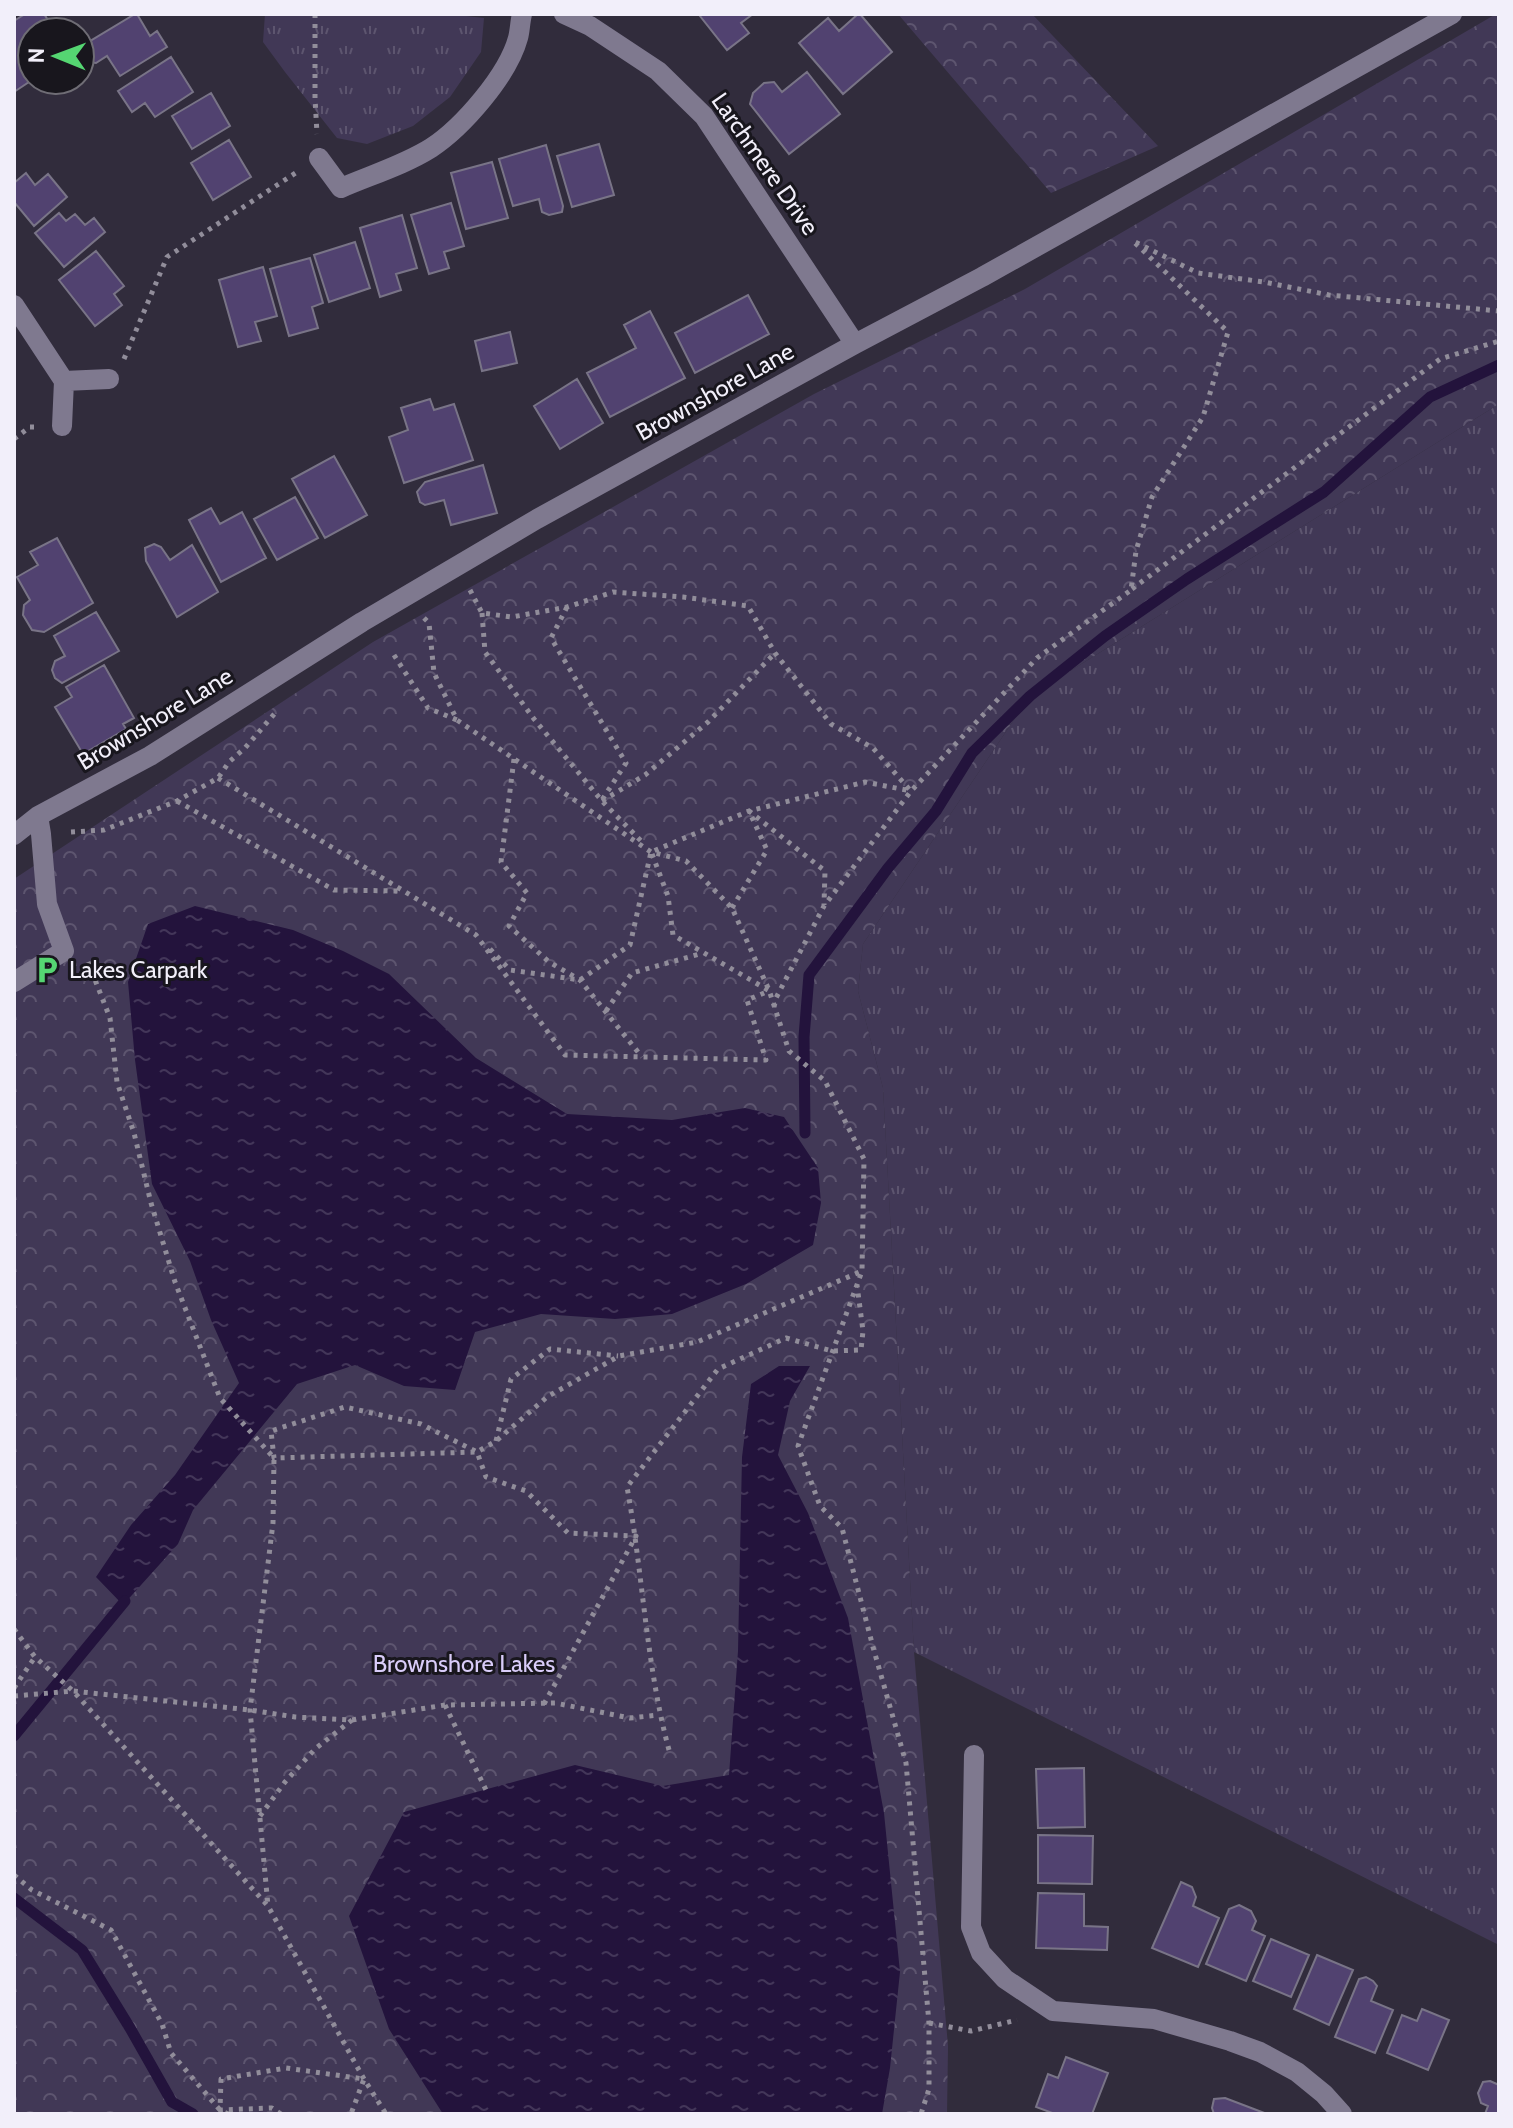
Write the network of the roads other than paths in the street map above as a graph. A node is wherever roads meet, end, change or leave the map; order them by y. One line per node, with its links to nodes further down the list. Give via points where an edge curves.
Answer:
1 (522, 14): 4 (street, via 518,40 501,75 456,129 431,148 341,188)
2 (564, 14): 6 (street, Larchmere Drive, via 658,71 704,116)
3 (1452, 14): 6 (street, Brownshore Lane)
4 (319, 158)
5 (14, 305): 8 (street)
6 (855, 344): 10 (street, Brownshore Lane, via 362,622)
7 (109, 379): 8 (street)
8 (64, 381): 9 (street)
9 (62, 426)
10 (40, 825): 11 (street, Brownshore Lane); 12 (street, via 47,904 64,951)
11 (14, 835)
12 (14, 982)
13 (974, 1755): 14 (street, via 971,1927 981,1953 1005,1979 1053,2011 1154,2019 1260,2052 1297,2072)
14 (1342, 2114)

